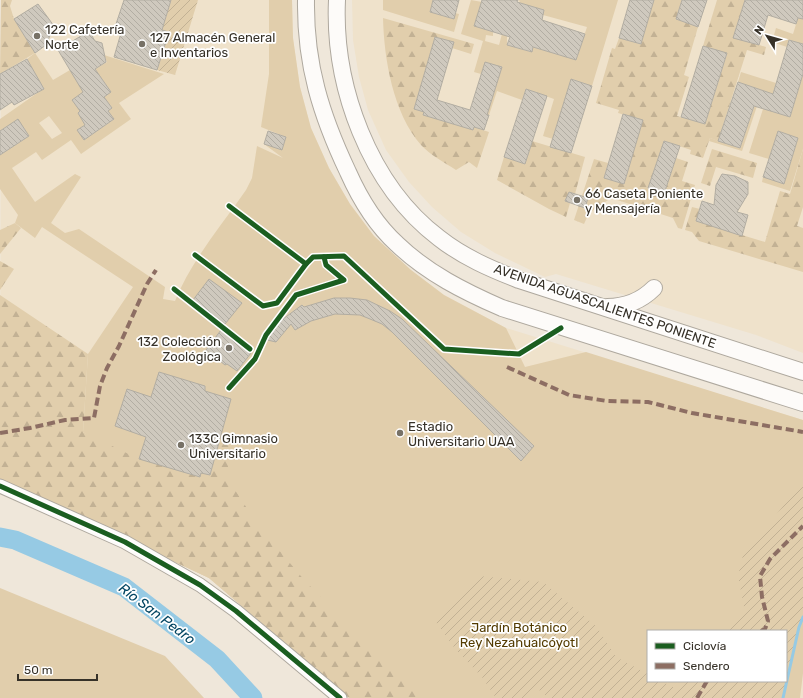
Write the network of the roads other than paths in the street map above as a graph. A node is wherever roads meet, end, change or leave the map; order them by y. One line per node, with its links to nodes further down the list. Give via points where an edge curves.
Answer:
1 (306, 0): 6 (main road, via 310,58 330,133 364,203 385,232 409,255 452,284 502,308)
2 (336, 0): 4 (main road, AVENIDA AGUASCALIENTES PONIENTE, via 340,59 353,111 379,170 406,208 439,238 484,265 519,280)
3 (654, 288): 4 (main road, via 641,299 624,306)
4 (604, 307): 5 (main road, AVENIDA AGUASCALIENTES PONIENTE)
5 (803, 372)
6 (803, 403)
7 (0, 486): 8 (street, via 125,542 200,585 236,611)
8 (340, 698)

